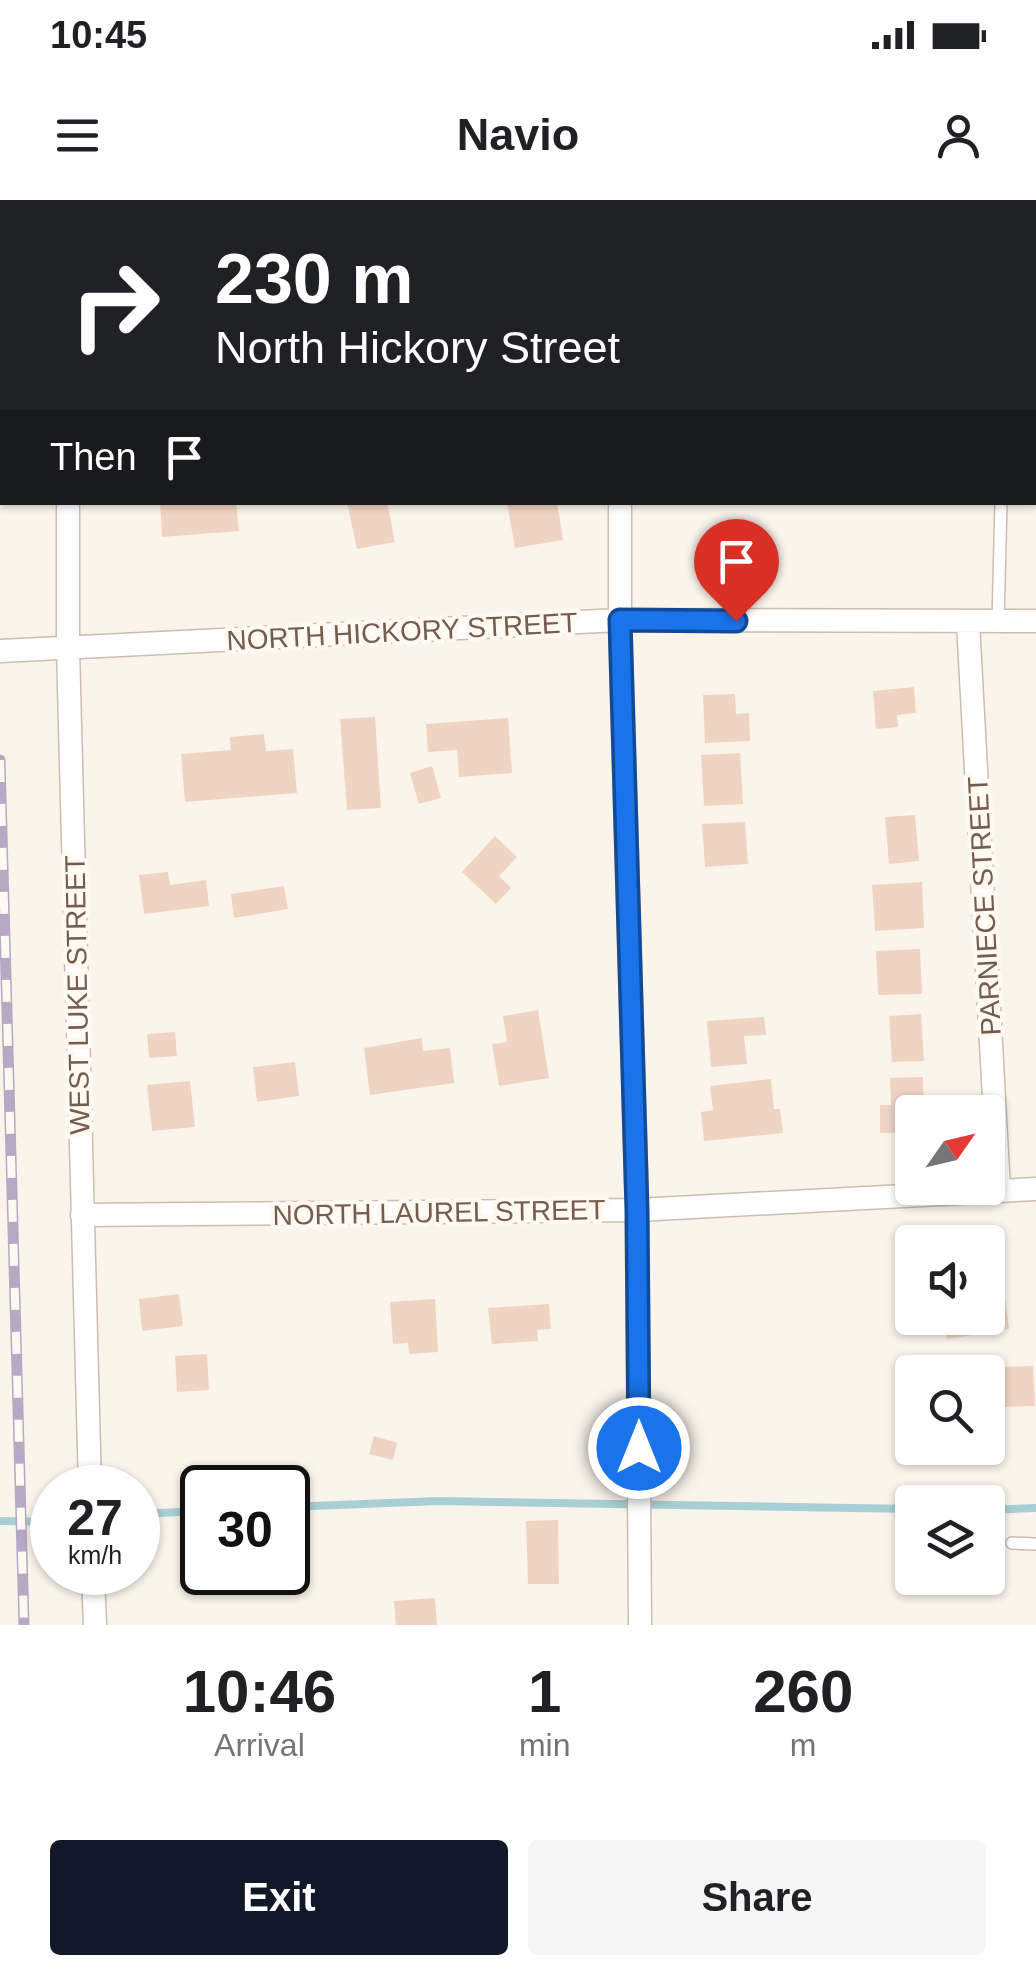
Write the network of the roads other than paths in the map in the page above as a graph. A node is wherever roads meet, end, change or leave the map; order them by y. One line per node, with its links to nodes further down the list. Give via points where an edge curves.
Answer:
1 (68, 505): 8 (street, WEST LUKE STREET)
2 (620, 505): 4 (street)
3 (1001, 505): 6 (lane)
4 (620, 620): 7 (street, NORTH HICKORY STREET); 8 (street, NORTH HICKORY STREET); 14 (street)
5 (1036, 621): 6 (street, NORTH HICKORY STREET)
6 (998, 622): 7 (street, NORTH HICKORY STREET)
7 (968, 623): 10 (street, PARNIECE STREET)
8 (68, 648): 9 (street, NORTH HICKORY STREET); 15 (street, WEST LUKE STREET)
9 (0, 651)
10 (994, 1095)
11 (1036, 1189): 12 (street, NORTH LAUREL STREET)
12 (1005, 1190)
13 (895, 1196): 14 (street, NORTH LAUREL STREET)
14 (637, 1210): 15 (street, NORTH LAUREL STREET); 21 (street)
15 (82, 1216): 16 (street, WEST LUKE STREET)
16 (89, 1465)
17 (1012, 1543): 18 (lane)
18 (1036, 1544)
19 (93, 1595): 20 (street)
20 (94, 1625)
21 (640, 1625)

